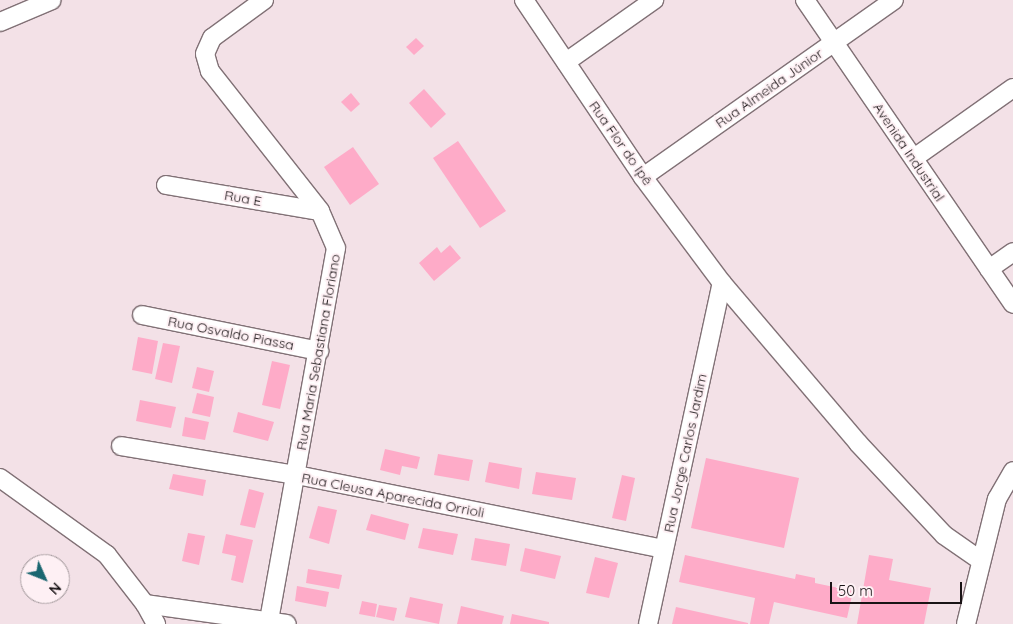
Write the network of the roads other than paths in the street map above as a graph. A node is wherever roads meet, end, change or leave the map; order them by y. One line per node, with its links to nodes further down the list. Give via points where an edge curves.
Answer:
1 (52, 0): 7 (street)
2 (264, 0): 14 (street, Rua Maria Sebastiana Floriano, via 212,38 205,54 210,71)
3 (524, 0): 9 (street, Rua Flor do Ipê)
4 (654, 0): 9 (street)
5 (805, 0): 8 (street, Avenida Industrial)
6 (894, 0): 8 (street, Rua Almeida Júnior)
7 (0, 22)
8 (834, 42): 11 (street, Avenida Industrial); 12 (street, Rua Almeida Júnior)
9 (566, 62): 12 (street, Rua Flor do Ipê)
10 (1013, 88): 11 (street)
11 (914, 158): 16 (street, Avenida Industrial)
12 (643, 177): 17 (street, Rua Flor do Ipê)
13 (166, 185): 14 (street, Rua E)
14 (320, 212): 20 (street, Rua Maria Sebastiana Floriano, via 336,248)
15 (1013, 252): 16 (street)
16 (989, 269): 18 (street, Avenida Industrial)
17 (722, 283): 25 (street, Rua Jorge Carlos Jardim); 26 (street, Rua Flor do Ipê, via 794,371 884,471 944,534)
18 (1013, 304)
19 (142, 315): 20 (street, Rua Osvaldo Piassa)
20 (319, 350): 23 (street, Rua Maria Sebastiana Floriano)
21 (121, 446): 23 (street, Rua Cleusa Aparecida Orrioli)
22 (1013, 471): 26 (street, via 998,499)
23 (297, 475): 25 (street, Rua Cleusa Aparecida Orrioli); 28 (street, Rua Maria Sebastiana Floriano)
24 (0, 478): 27 (street, via 107,555)
25 (664, 549): 31 (street, Rua Jorge Carlos Jardim)
26 (980, 560): 32 (street)
27 (145, 604): 28 (street); 29 (street)
28 (269, 620): 30 (street)
29 (156, 624)
30 (287, 624)
31 (648, 624)
32 (966, 624)

